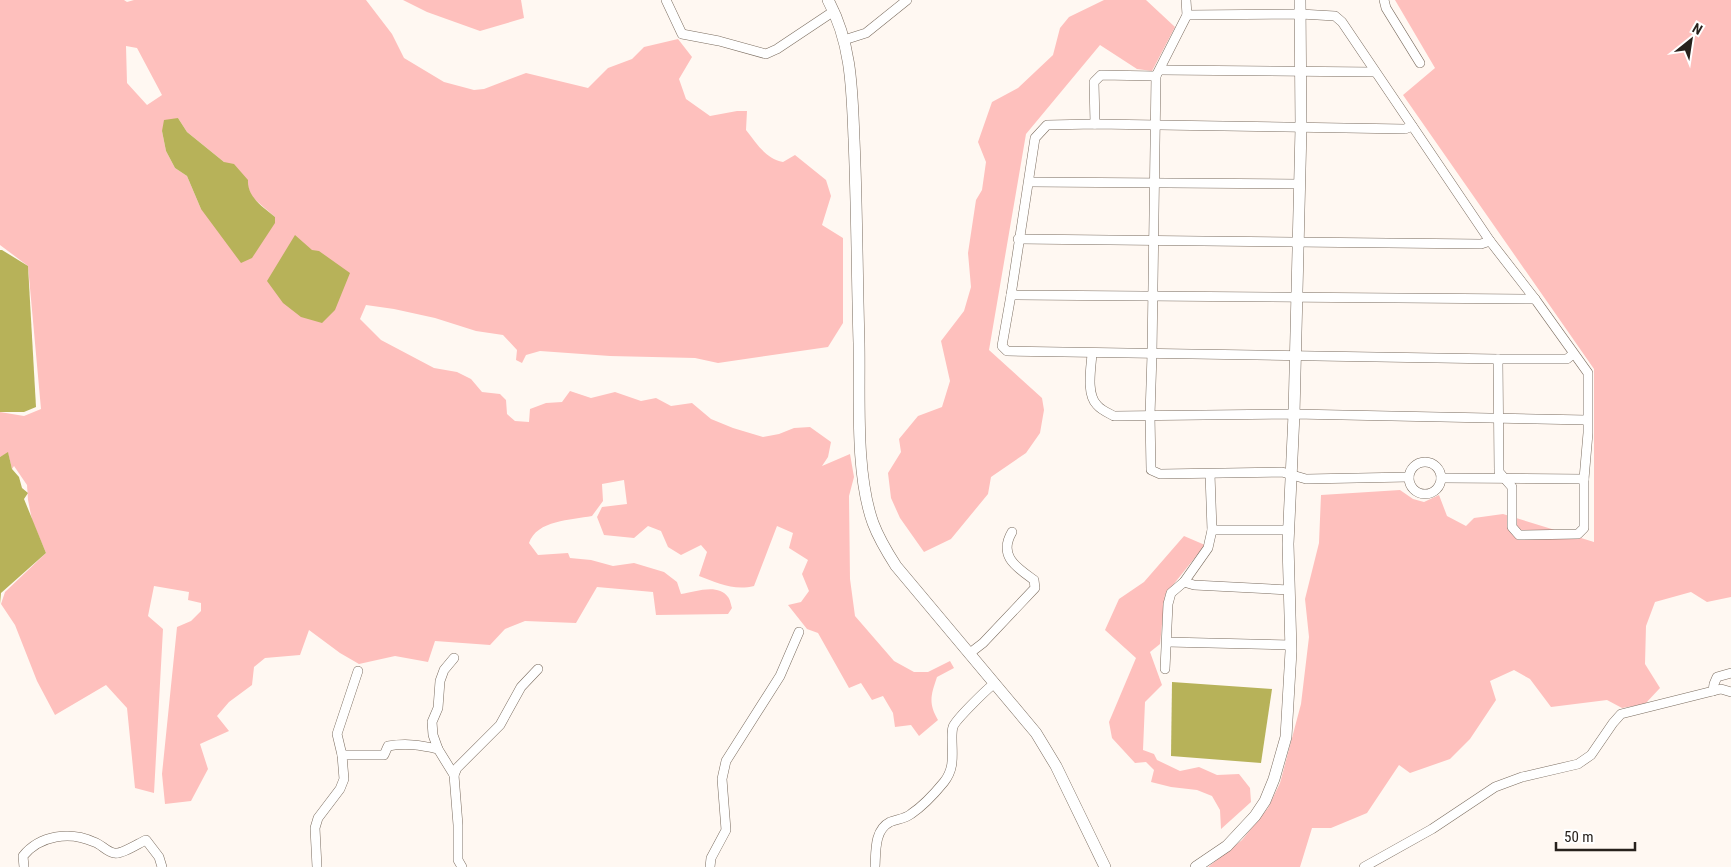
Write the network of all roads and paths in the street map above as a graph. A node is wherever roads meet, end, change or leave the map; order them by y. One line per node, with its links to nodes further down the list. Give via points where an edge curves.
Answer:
1 (666, 0): 6 (street, via 682,34 719,40 766,54 778,49)
2 (907, 0): 9 (street, via 866,33)
3 (1186, 0): 8 (street)
4 (1300, 0): 7 (street)
5 (1384, 0): 10 (street)
6 (831, 5): 9 (street)
7 (1300, 14): 8 (street); 11 (street); 12 (street, via 1335,16)
8 (1187, 15): 13 (street)
9 (844, 40): 52 (street, via 852,93 861,455 867,499 882,545 896,566)
10 (1420, 63)
11 (1301, 72): 12 (street); 13 (street); 17 (street)
12 (1375, 72): 16 (street)
13 (1158, 73): 14 (street, via 1101,75 1094,82); 15 (street)
14 (1095, 124): 15 (street); 18 (street, via 1046,125 1035,138)
15 (1156, 125): 17 (street); 19 (street)
16 (1412, 126): 17 (street); 24 (street)
17 (1301, 128): 20 (street)
18 (1029, 182): 19 (street); 21 (street)
19 (1154, 183): 20 (street); 22 (street)
20 (1300, 184): 23 (street)
21 (1018, 239): 22 (street); 25 (street)
22 (1153, 240): 23 (street); 26 (street)
23 (1298, 241): 24 (street); 27 (street)
24 (1490, 242): 28 (street)
25 (1011, 295): 26 (street); 29 (street, via 1002,346 1007,351)
26 (1152, 297): 27 (street); 30 (street)
27 (1297, 298): 28 (street); 32 (street)
28 (1535, 299): 31 (street)
29 (1092, 354): 30 (street); 35 (street, via 1091,391 1095,404 1114,416)
30 (1152, 354): 32 (street); 35 (street)
31 (1573, 354): 33 (street, via 1566,359); 37 (street, via 1588,373)
32 (1296, 355): 33 (street); 34 (street)
33 (1498, 359): 36 (street)
34 (1294, 414): 35 (street); 36 (street); 39 (street)
35 (1150, 415): 38 (street, via 1150,470 1160,474)
36 (1498, 418): 37 (street); 42 (street, via 1498,472)
37 (1588, 420): 43 (street)
38 (1210, 474): 39 (street, via 1282,472); 44 (street)
39 (1292, 475): 40 (street, via 1306,478); 45 (street)
40 (1409, 477): 41 (street, via 1414,466 1425,461 1436,466); 41 (street, via 1413,489 1425,494 1436,489)
41 (1441, 478): 42 (street)
42 (1505, 478): 43 (street); 43 (street, via 1512,487 1512,527 1519,535 1578,534 1584,528)
43 (1584, 479)
44 (1212, 530): 45 (street); 47 (street, via 1208,548)
45 (1289, 530): 48 (street)
46 (1012, 532): 52 (street, via 1007,541 1007,552 1013,563 1034,580 1035,588)
47 (1184, 582): 48 (street); 50 (street, via 1171,593)
48 (1289, 590): 51 (street)
49 (799, 632): 68 (street, via 780,676 726,761 722,779 726,830 711,858)
50 (1167, 642): 51 (street); 55 (street)
51 (1291, 645): 71 (street, via 1286,737 1265,801 1227,846)
52 (970, 653): 58 (street)
53 (454, 658): 61 (street, via 444,670 438,708 432,722)
54 (538, 669): 63 (street, via 520,687 500,725 457,768)
55 (1166, 669)
56 (358, 671): 62 (street, via 337,734)
57 (1731, 673): 59 (street, via 1717,677)
58 (995, 683): 69 (street, via 952,727 953,763 943,783 910,816 888,823 883,828 876,840); 70 (street, via 1036,733 1056,766)
59 (1713, 691): 60 (street); 72 (street, via 1621,714 1591,755 1578,764 1495,787 1432,829)
60 (1731, 692)
61 (438, 749): 62 (street, via 402,744 388,746 384,755); 63 (street)
62 (342, 755): 66 (street, via 344,779 314,828)
63 (454, 775): 67 (street, via 458,860)
64 (24, 867): 65 (street, via 23,856 29,848 51,837 63,836 95,842 113,854 146,840 159,857)
65 (162, 867)
66 (317, 867)
67 (462, 867)
68 (710, 867)
69 (875, 867)
70 (1106, 867)
71 (1196, 867)
72 (1364, 867)

